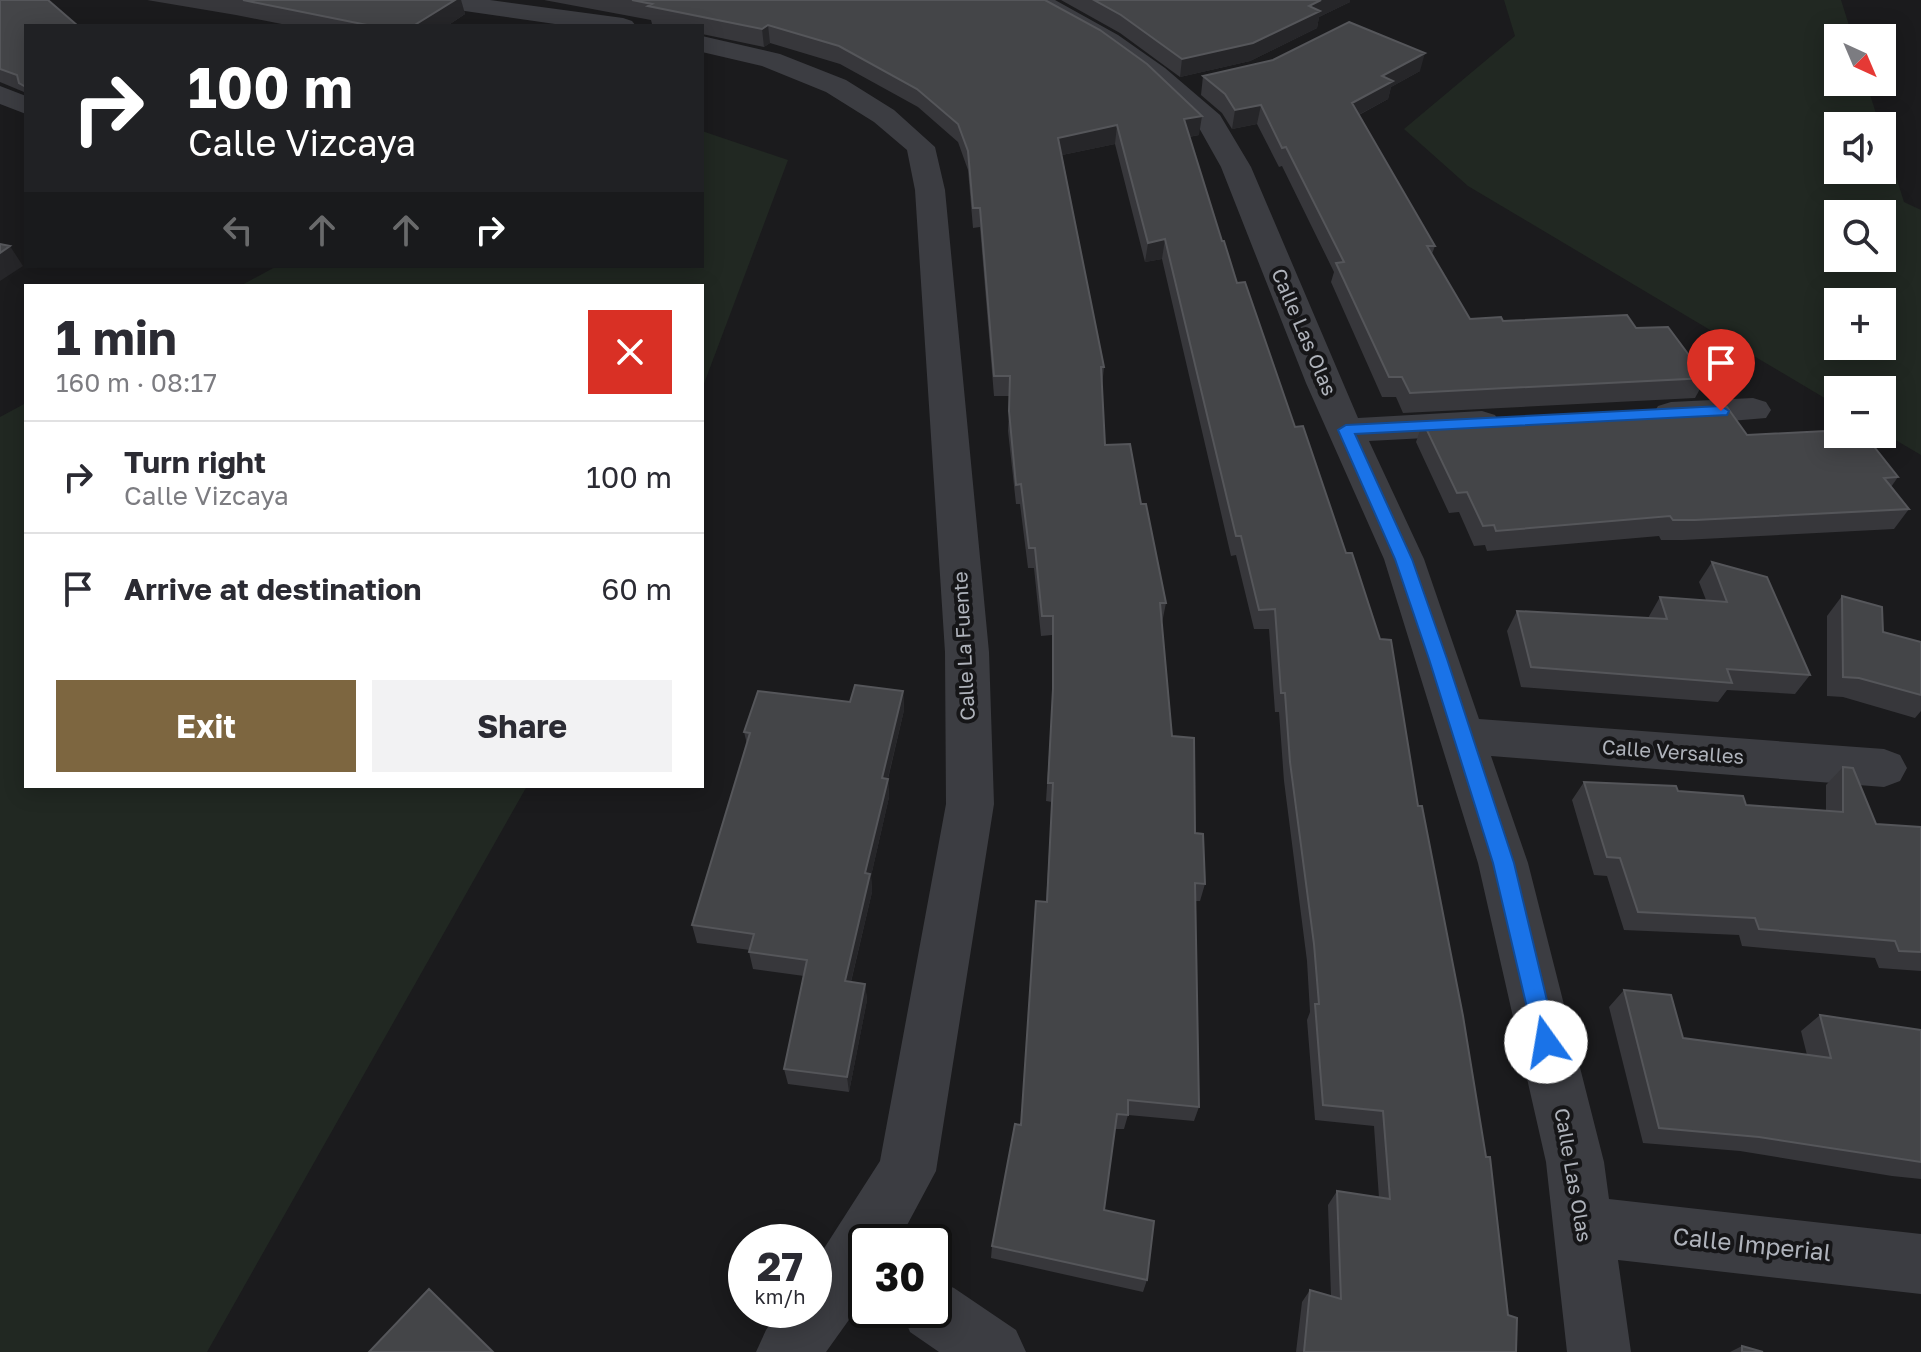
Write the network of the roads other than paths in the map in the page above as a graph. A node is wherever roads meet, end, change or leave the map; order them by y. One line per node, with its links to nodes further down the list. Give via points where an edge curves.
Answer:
1 (437, 0): 3 (street)
2 (1040, 1): 10 (street, Calle Las Olas, via 1188,86 1236,167)
3 (624, 19)
4 (704, 44): 13 (street, Calle La Fuente, via 771,60 836,86 884,116 921,147 930,190 967,652 970,804 907,1171)
5 (0, 94): 6 (street)
6 (24, 105)
7 (1753, 410): 8 (street)
8 (1643, 415)
9 (1518, 421): 10 (street)
10 (1346, 430): 11 (street, Calle Las Olas, via 1404,559)
11 (1462, 736): 12 (street, Calle Versalles); 14 (street, Calle Las Olas, via 1503,863 1575,1162)
12 (1884, 768)
13 (880, 1224)
14 (1583, 1226): 15 (street, Calle Imperial); 20 (street, Calle Las Olas)
15 (1921, 1264)
16 (848, 1277): 18 (street, Calle La Fuente)
17 (952, 1324): 19 (street)
18 (788, 1352)
19 (994, 1352)
20 (1599, 1352)

